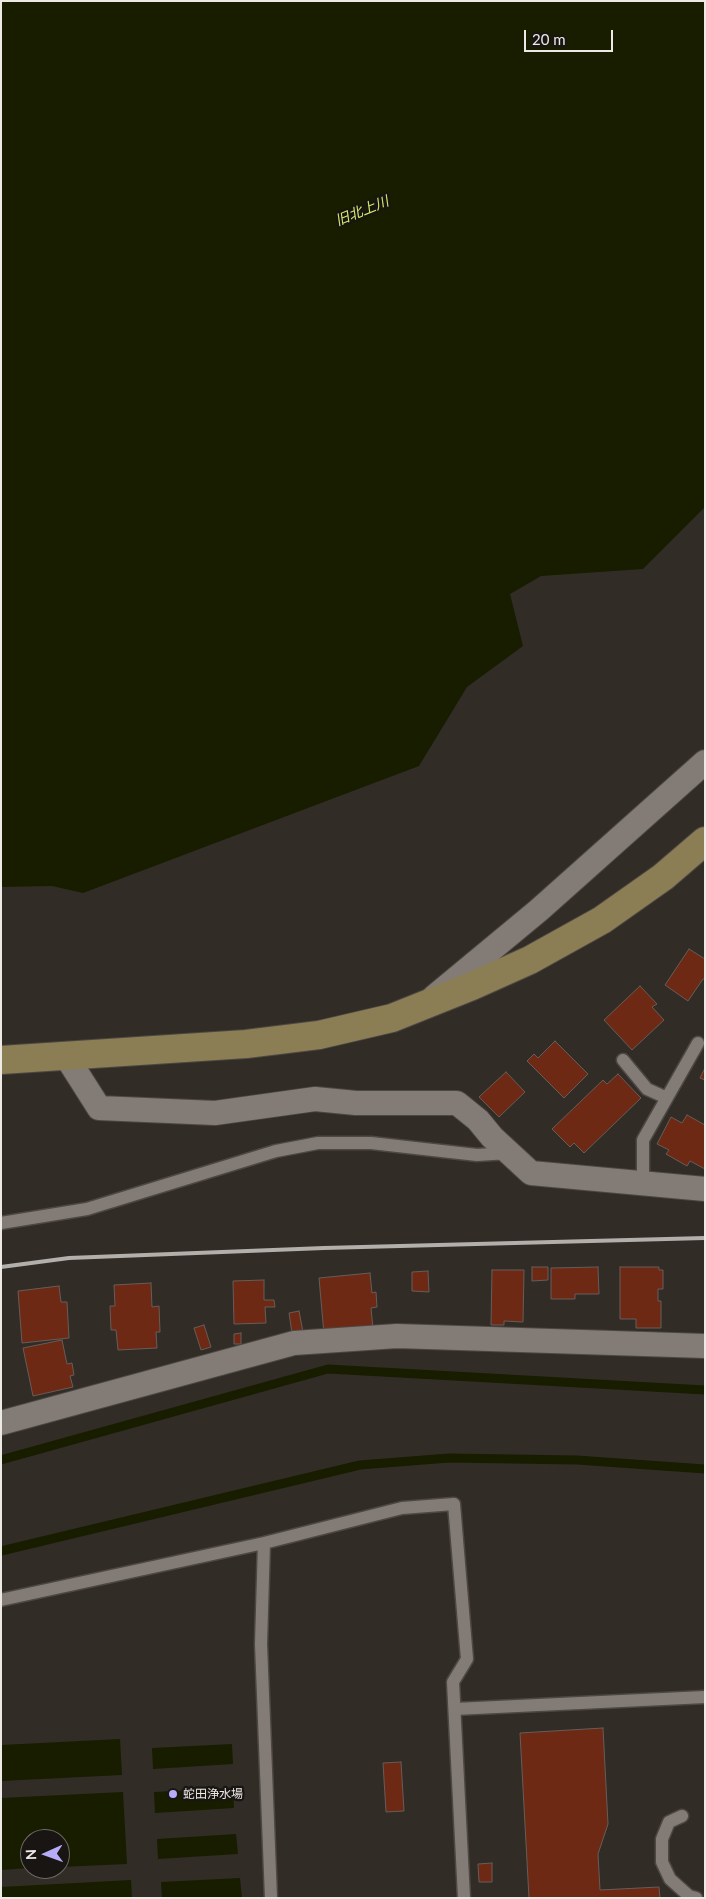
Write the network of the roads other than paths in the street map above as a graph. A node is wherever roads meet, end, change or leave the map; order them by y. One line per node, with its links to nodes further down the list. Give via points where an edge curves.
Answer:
1 (705, 762): 3 (street, via 539,910)
2 (705, 841): 3 (street, via 663,877 602,920 530,960)
3 (425, 1004): 5 (street, via 392,1018 319,1035 246,1044)
4 (698, 1043): 8 (lane)
5 (66, 1056): 6 (street); 9 (street, via 99,1108 215,1113 315,1099 356,1103 457,1103)
6 (1, 1060)
7 (623, 1060): 8 (lane, via 647,1089)
8 (667, 1098): 10 (lane, via 643,1140)
9 (509, 1153): 10 (street, via 531,1173); 12 (lane, via 477,1155 371,1143 318,1143 276,1151 87,1209)
10 (643, 1183): 11 (street)
11 (705, 1189)
12 (1, 1222)
13 (705, 1346): 14 (street, via 397,1336 294,1344)
14 (1, 1423)
15 (264, 1543): 16 (lane); 18 (lane, via 402,1508 454,1504 467,1659 454,1682); 20 (lane, via 261,1644)
16 (1, 1600)
17 (705, 1697): 18 (lane)
18 (455, 1709): 21 (lane)
19 (682, 1816): 22 (lane, via 669,1822 662,1840 662,1862 670,1879 689,1896)
20 (271, 1898)
21 (464, 1898)
22 (696, 1898)

